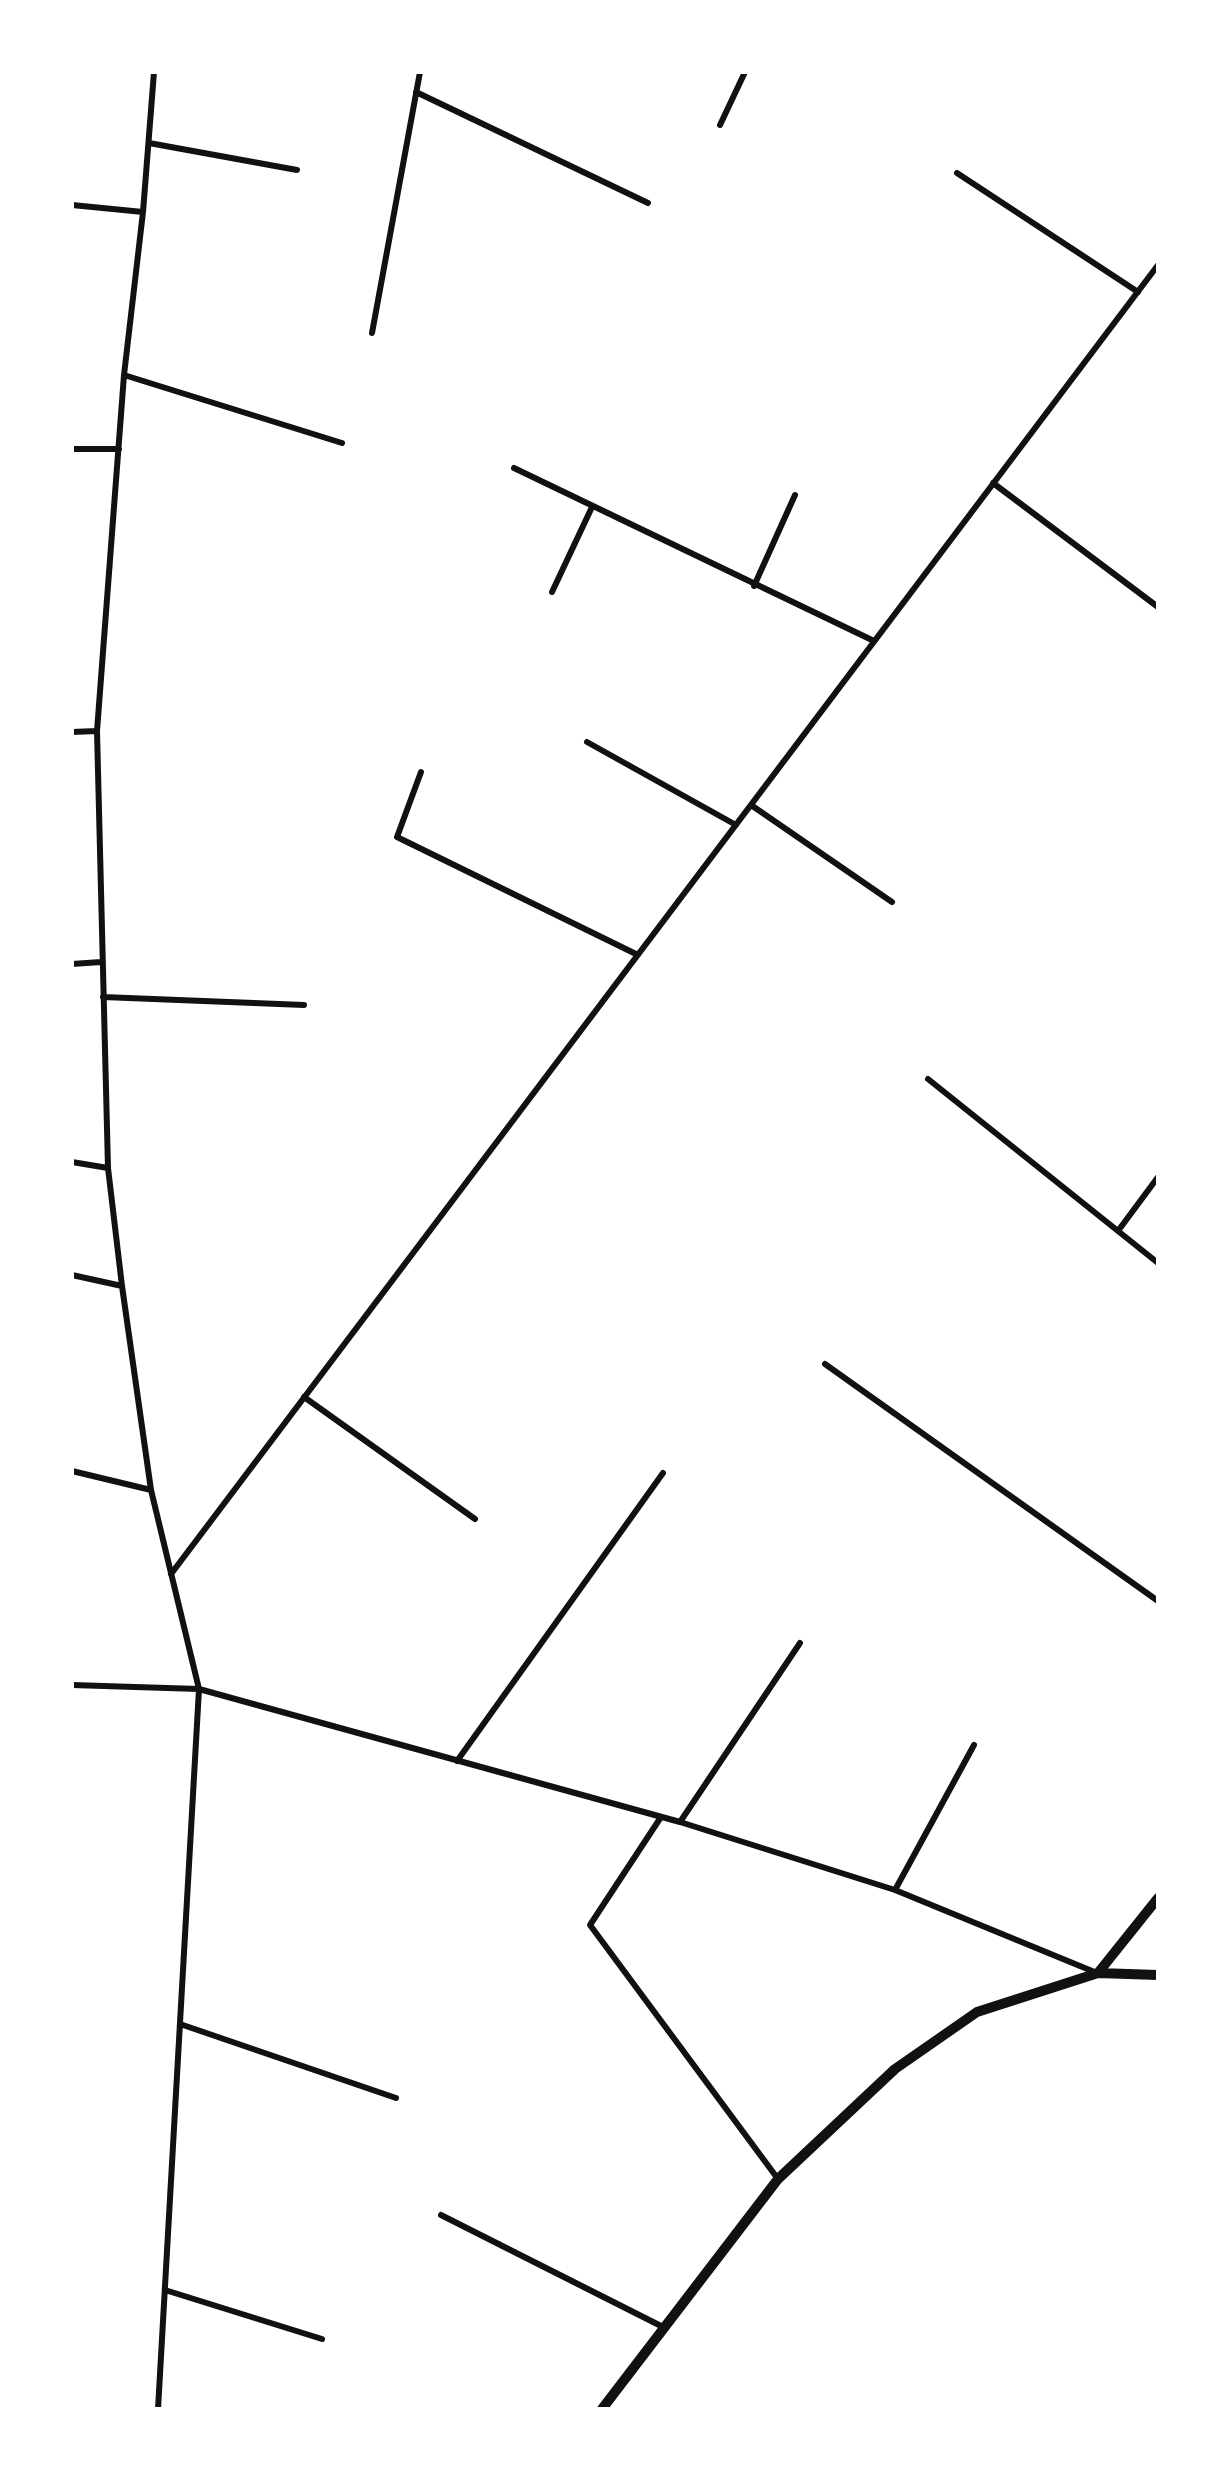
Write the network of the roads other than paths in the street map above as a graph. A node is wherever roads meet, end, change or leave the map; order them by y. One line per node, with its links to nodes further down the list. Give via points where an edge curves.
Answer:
1 (154, 72): 6 (street)
2 (420, 72): 4 (street)
3 (746, 72): 5 (street)
4 (416, 92): 9 (street); 14 (street)
5 (720, 125)
6 (149, 143): 7 (street); 11 (street)
7 (297, 170)
8 (957, 173): 13 (street)
9 (648, 203)
10 (72, 205): 11 (street)
11 (143, 212): 15 (street)
12 (1158, 265): 13 (street)
13 (1138, 292): 20 (street)
14 (372, 333)
15 (124, 375): 16 (street); 18 (street)
16 (342, 443)
17 (72, 448): 18 (street)
18 (118, 449): 27 (street)
19 (513, 468): 22 (street)
20 (993, 483): 25 (street); 26 (street)
21 (795, 495): 23 (street)
22 (592, 507): 23 (street); 24 (street)
23 (754, 586): 26 (street)
24 (552, 592)
25 (1158, 607)
26 (874, 641): 31 (street)
27 (97, 731): 28 (street); 35 (street)
28 (72, 732)
29 (587, 742): 32 (street)
30 (421, 772): 34 (street, via 397,837)
31 (751, 804): 32 (street); 33 (street)
32 (736, 825): 34 (street)
33 (892, 902)
34 (638, 955): 48 (street)
35 (101, 962): 36 (street); 37 (street)
36 (72, 964)
37 (103, 997): 38 (street); 41 (street)
38 (304, 1005)
39 (928, 1079): 43 (street)
40 (72, 1162): 41 (street)
41 (108, 1168): 46 (street)
42 (1158, 1177): 43 (street)
43 (1118, 1231): 44 (street)
44 (1158, 1263)
45 (72, 1275): 46 (street)
46 (122, 1286): 51 (street)
47 (825, 1364): 54 (street)
48 (304, 1397): 52 (street); 53 (street)
49 (72, 1471): 51 (street)
50 (663, 1473): 59 (street)
51 (151, 1490): 53 (street)
52 (475, 1519)
53 (171, 1574): 57 (street)
54 (1158, 1601)
55 (800, 1643): 61 (street)
56 (72, 1685): 57 (street)
57 (199, 1689): 59 (street); 66 (street)
58 (974, 1745): 62 (street)
59 (457, 1761): 60 (street)
60 (661, 1817): 61 (street); 68 (street, via 590,1925)
61 (680, 1822): 62 (street)
62 (895, 1890): 64 (street)
63 (1158, 1898): 64 (street)
64 (1098, 1973): 65 (street); 68 (street, via 977,2012 895,2070)
65 (1158, 1975)
66 (180, 2024): 67 (street); 70 (street)
67 (396, 2098)
68 (778, 2179): 71 (street)
69 (441, 2215): 71 (street)
70 (165, 2290): 72 (street); 73 (street)
71 (663, 2327): 74 (street)
72 (322, 2339)
73 (158, 2409)
74 (602, 2409)

